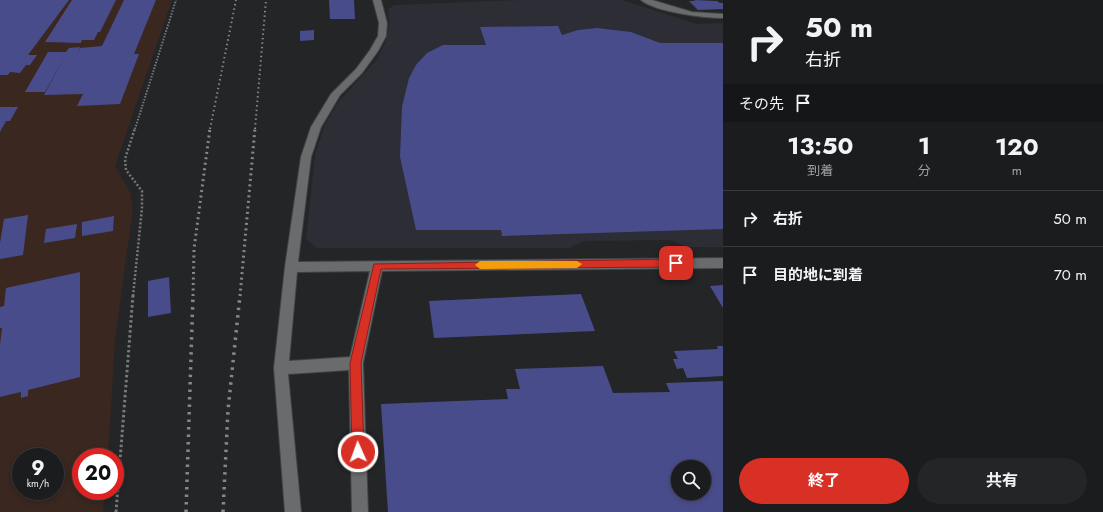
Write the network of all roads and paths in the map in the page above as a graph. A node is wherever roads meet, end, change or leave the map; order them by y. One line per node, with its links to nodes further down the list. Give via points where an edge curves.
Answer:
1 (176, 0): 12 (path, via 125,159 126,170 142,191 142,208)
2 (377, 0): 9 (street, via 383,23 382,36 359,71 336,94 316,127 306,157)
3 (645, 0): 5 (street)
4 (674, 0): 5 (street)
5 (669, 8): 6 (street, via 703,16)
6 (723, 16)
7 (723, 262): 8 (street)
8 (377, 266): 9 (street); 10 (street)
9 (291, 267): 11 (street)
10 (356, 363): 11 (street); 14 (street)
11 (281, 368): 13 (street)
12 (116, 512)
13 (292, 512)
14 (360, 512)

